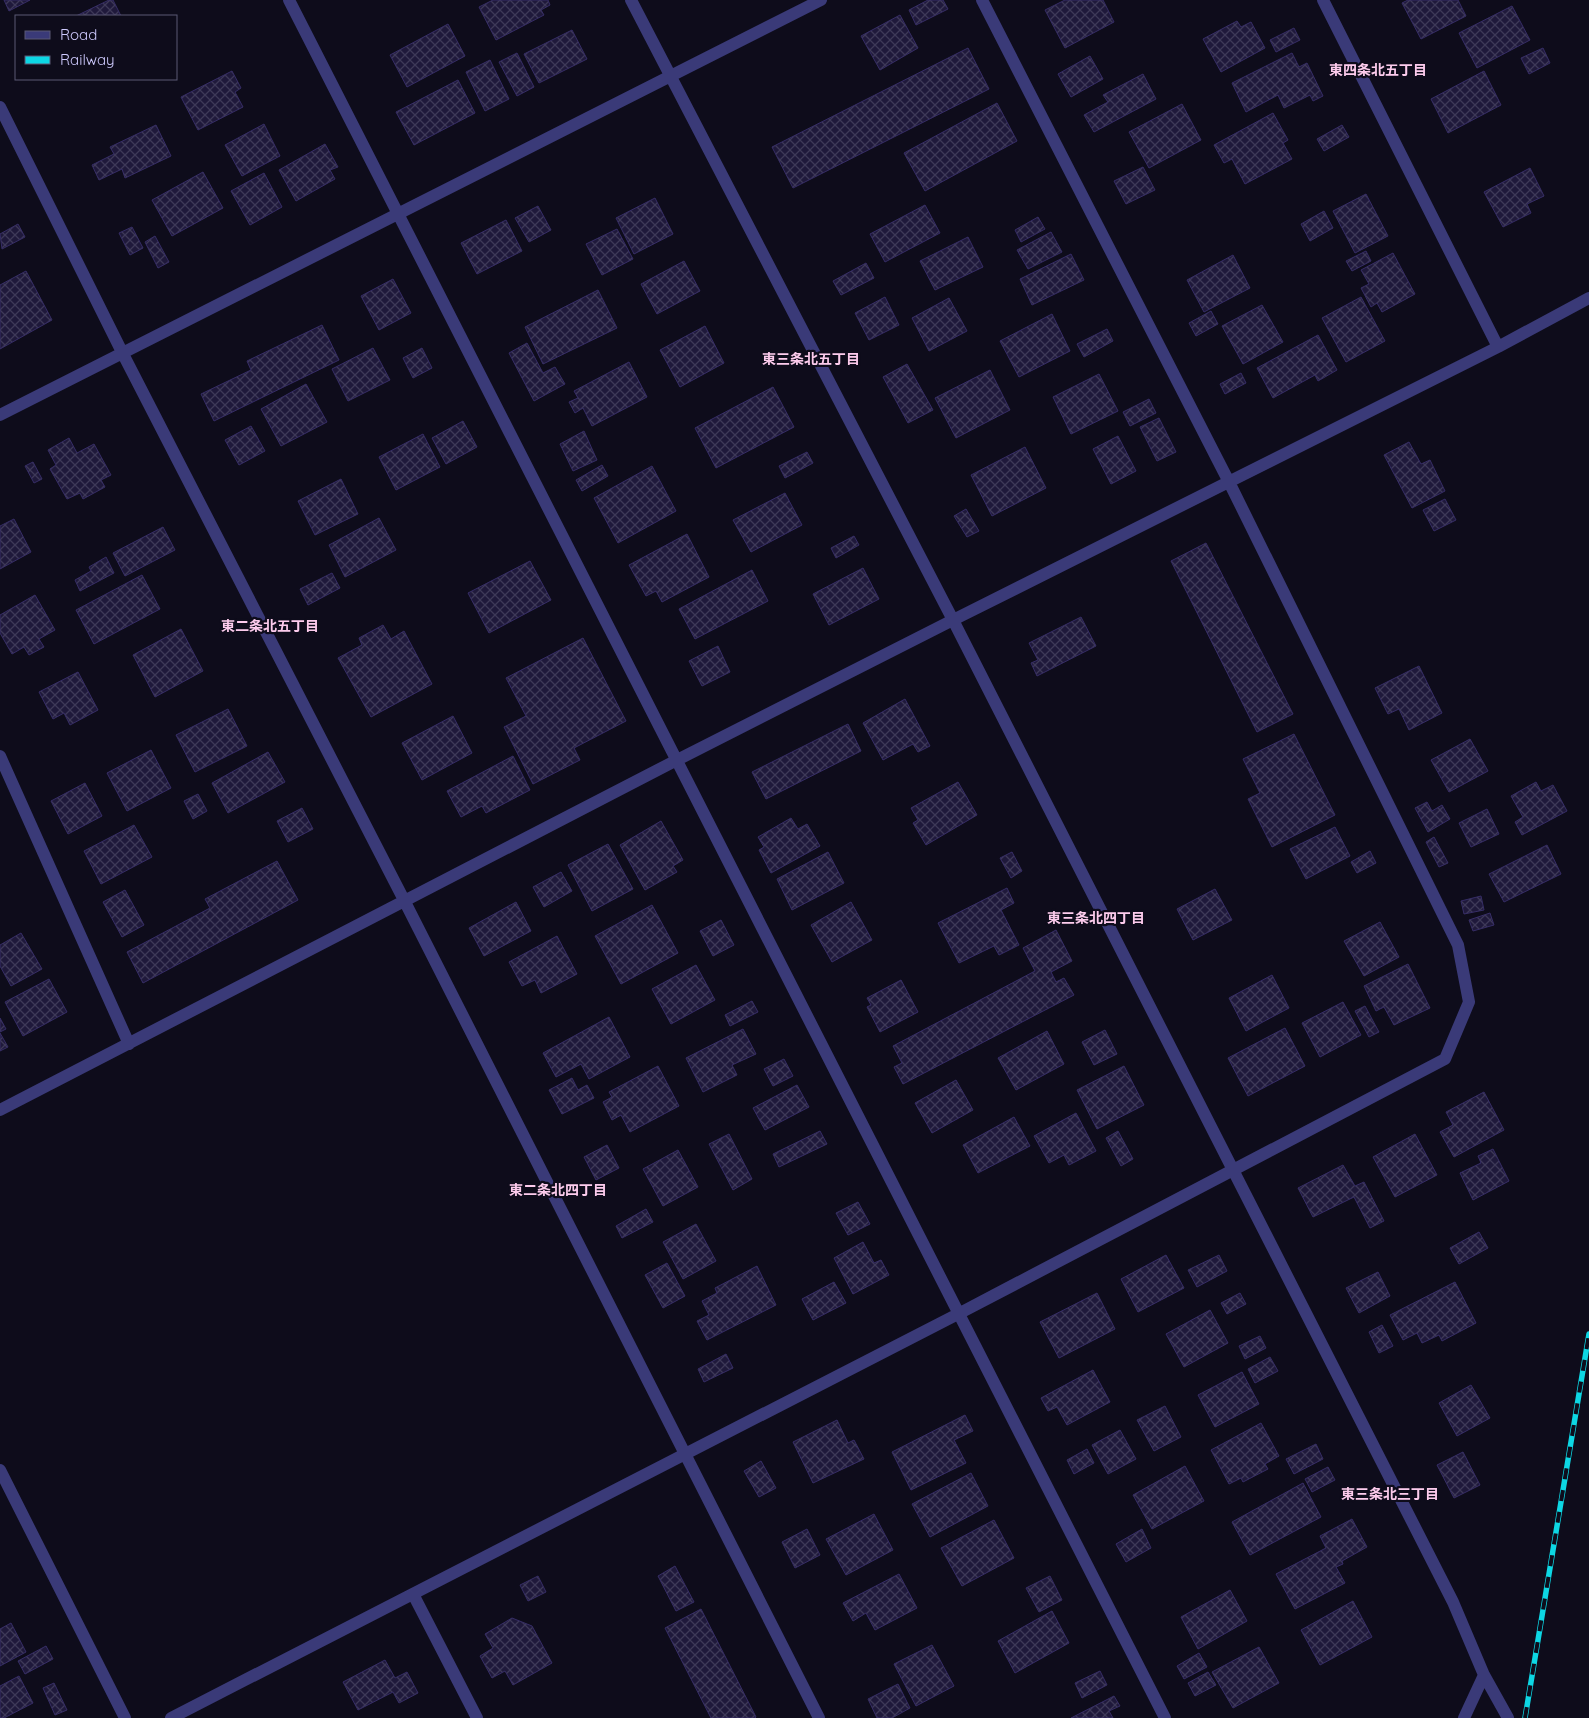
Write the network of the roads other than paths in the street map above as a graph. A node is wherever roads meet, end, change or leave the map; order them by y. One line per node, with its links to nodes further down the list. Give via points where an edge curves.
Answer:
1 (289, 0): 8 (street)
2 (631, 0): 6 (street)
3 (821, 0): 6 (street)
4 (982, 0): 13 (street)
5 (1323, 0): 10 (street)
6 (670, 77): 8 (street); 14 (street)
7 (0, 107): 11 (street)
8 (397, 214): 11 (street); 16 (street)
9 (1589, 298): 10 (street)
10 (1498, 347): 13 (street)
11 (123, 354): 12 (street); 17 (street)
12 (0, 415)
13 (1229, 482): 14 (street); 20 (street, via 1458,945 1469,1002 1445,1059)
14 (953, 620): 16 (street); 20 (street)
15 (0, 756): 18 (street)
16 (677, 760): 17 (street); 21 (street)
17 (404, 900): 18 (street); 22 (street)
18 (129, 1044): 19 (street)
19 (0, 1110)
20 (1233, 1172): 21 (street); 25 (street, via 1453,1602)
21 (960, 1313): 22 (street); 30 (street)
22 (686, 1453): 24 (street); 29 (street)
23 (0, 1470): 26 (street)
24 (413, 1594): 27 (street); 28 (street)
25 (1484, 1675): 31 (street); 32 (street)
26 (125, 1718)
27 (171, 1718)
28 (477, 1718)
29 (819, 1718)
30 (1165, 1718)
31 (1464, 1718)
32 (1508, 1718)

